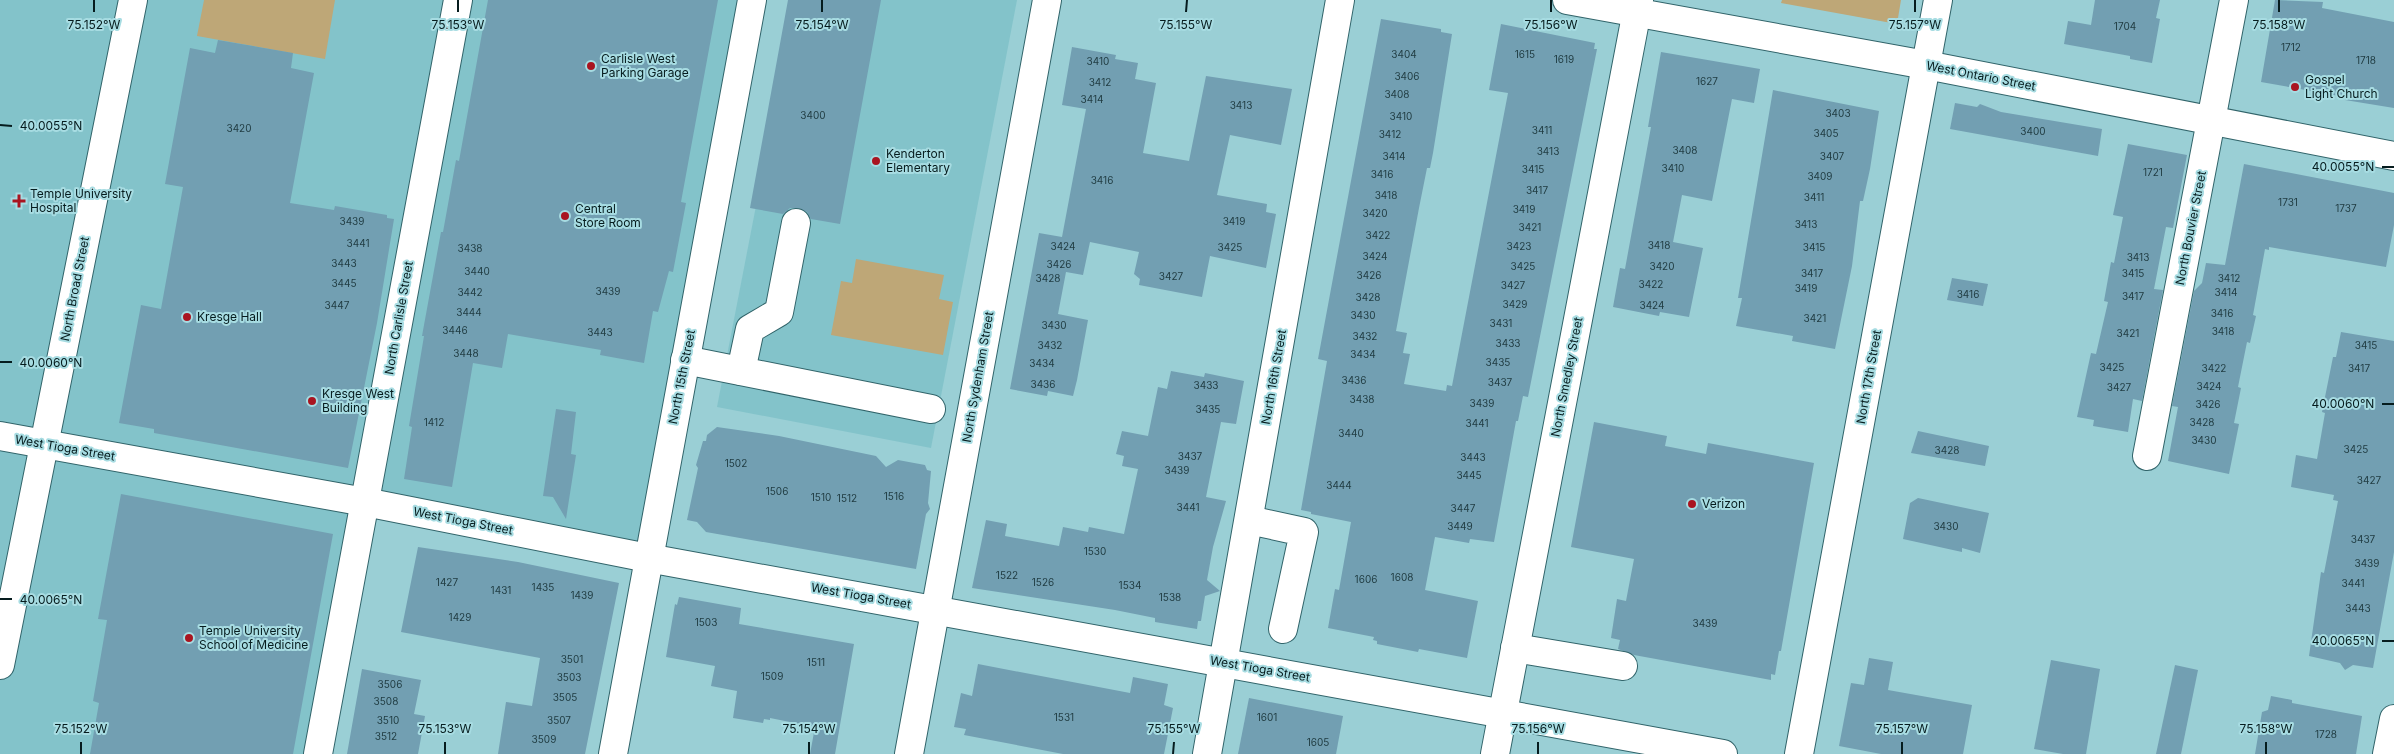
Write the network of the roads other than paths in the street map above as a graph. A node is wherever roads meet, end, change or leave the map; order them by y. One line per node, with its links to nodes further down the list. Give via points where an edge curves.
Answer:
1 (133, 0): 18 (street, North Broad Street)
2 (458, 0): 20 (street, North Carlisle Street)
3 (752, 0): 14 (street, North 15th Street)
4 (1047, 0): 23 (street, North Sydenham Street)
5 (1340, 0): 21 (street, North 16th Street)
6 (1567, 0): 9 (street, West Ontario Street)
7 (1938, 0): 10 (street, North 17th Street)
8 (2234, 0): 11 (street, North Bouvier Street)
9 (1638, 6): 10 (street, West Ontario Street); 25 (street, North Smedley Street)
10 (1926, 65): 11 (street, West Ontario Street); 37 (street, North 17th Street)
11 (2212, 121): 12 (street, West Ontario Street); 19 (street, North Bouvier Street)
12 (2394, 156)
13 (796, 223): 15 (street, via 779,312 750,329)
14 (685, 360): 15 (street); 22 (street, North 15th Street)
15 (741, 371): 16 (street)
16 (931, 409)
17 (0, 436): 18 (street, West Tioga Street)
18 (44, 444): 20 (street, West Tioga Street); 27 (street, North Broad Street)
19 (2148, 456)
20 (365, 502): 22 (street, West Tioga Street); 31 (street, North Carlisle Street)
21 (1249, 520): 24 (street, via 1304,532); 26 (street, North 16th Street)
22 (648, 558): 23 (street, West Tioga Street); 32 (street, North 15th Street)
23 (936, 610): 26 (street, West Tioga Street); 33 (street, North Sydenham Street)
24 (1283, 629)
25 (1515, 648): 28 (street); 29 (street, North Smedley Street)
26 (1224, 662): 29 (street, West Tioga Street); 34 (street, North 16th Street)
27 (0, 666)
28 (1623, 666)
29 (1502, 713): 35 (street, North Smedley Street); 36 (street, West Tioga Street)
30 (2394, 718): 38 (street)
31 (318, 754)
32 (613, 754)
33 (909, 754)
34 (1207, 754)
35 (1495, 754)
36 (1723, 754)
37 (1799, 754)
38 (2388, 754)

